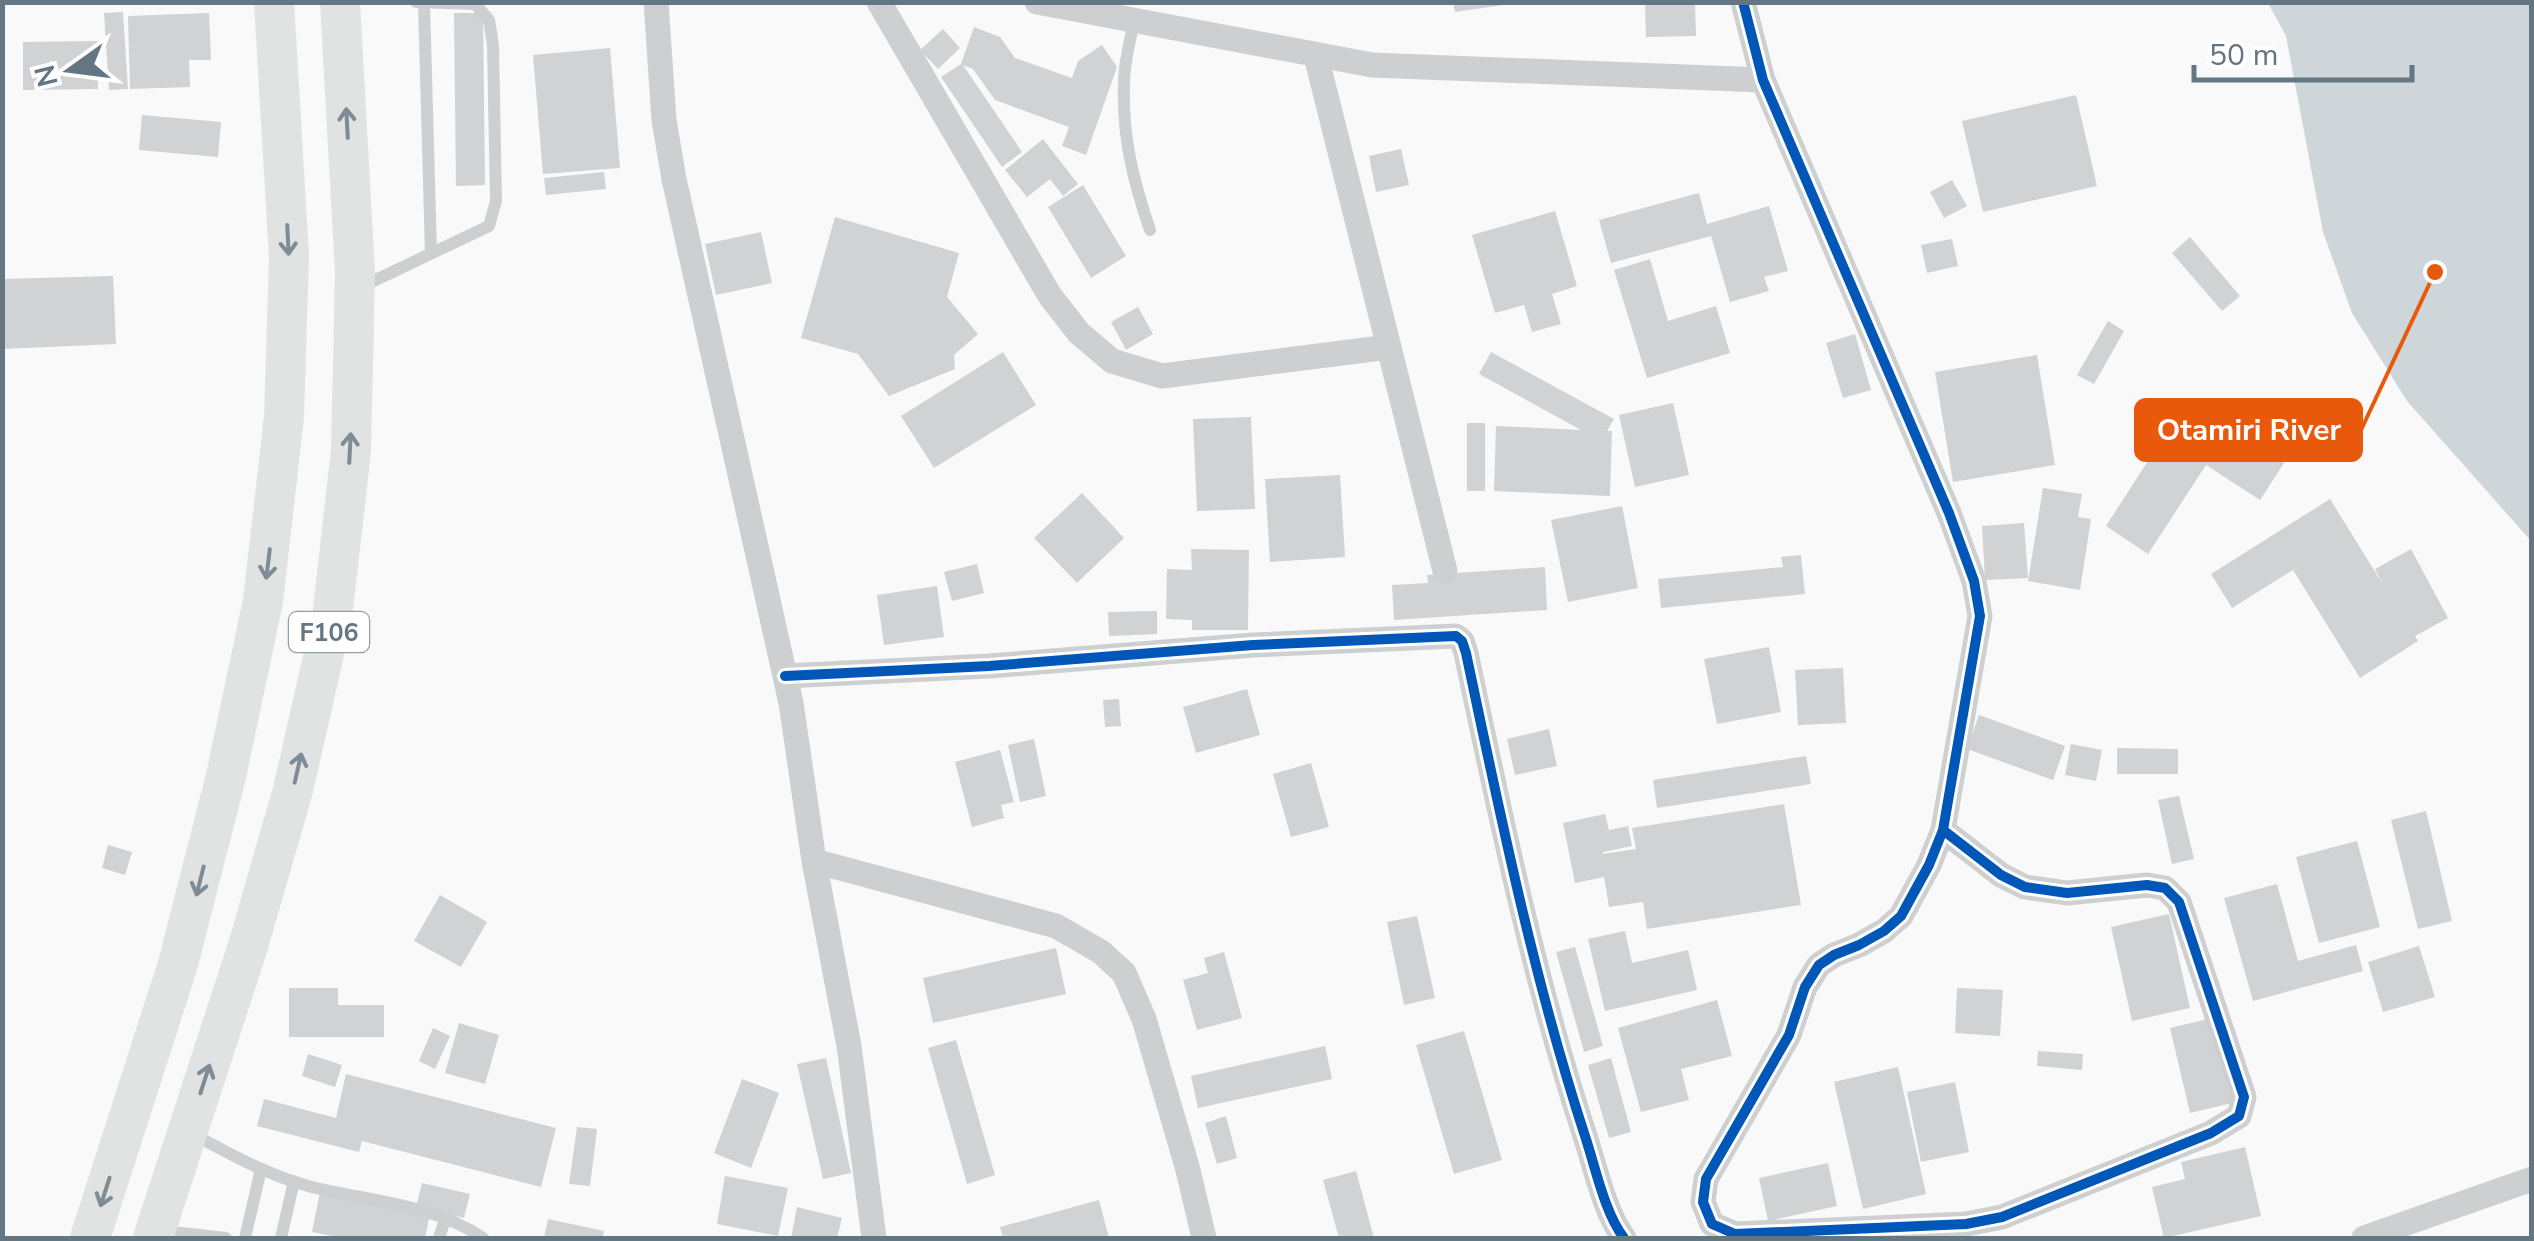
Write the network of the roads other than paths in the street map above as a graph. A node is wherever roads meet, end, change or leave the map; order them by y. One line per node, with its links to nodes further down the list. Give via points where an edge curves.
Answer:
1 (274, 2): 27 (main road, F106, one-way to 27, via 289,257 284,417 263,602 178,964)
2 (340, 2): 14 (main road, F106, one-way to 2)
3 (416, 2): 8 (lane)
4 (656, 2): 17 (street, via 674,179)
5 (879, 2): 15 (street, via 1050,296 1112,361 1162,376)
6 (1037, 2): 9 (street)
7 (1744, 2): 11 (street)
8 (424, 3): 13 (lane); 13 (lane, via 475,4 490,20 493,45 496,200 489,226)
9 (1126, 14): 10 (street); 12 (lane, via 1126,132 1131,174)
10 (1316, 56): 11 (street, via 1372,65); 15 (street)
11 (1763, 80): 18 (street, via 1974,580 1980,616)
12 (1150, 230)
13 (430, 254): 14 (lane)
14 (355, 290): 20 (main road, F106, one-way to 14, via 293,790 332,618 350,451)
15 (1389, 347): 16 (street)
16 (1445, 571)
17 (784, 676): 19 (street); 35 (street, via 1456,636 1466,653 1574,1104)
18 (1943, 830): 26 (street, via 1901,916 1819,965 1805,987 1789,1035 1706,1180 1712,1224); 26 (street, via 2025,887 2067,893 2165,888 2179,902 2244,1097 2239,1116 2002,1217)
19 (814, 861): 33 (street); 34 (street, via 1056,926 1124,973 1144,1019)
20 (187, 1132): 21 (lane); 25 (main road, F106)
21 (261, 1170): 23 (lane); 29 (lane)
22 (2532, 1179): 36 (street)
23 (294, 1181): 24 (lane); 30 (lane)
24 (445, 1220): 31 (lane); 32 (lane)
25 (154, 1234): 28 (lane)
26 (1728, 1236)
27 (90, 1238)
28 (226, 1238)
29 (245, 1238)
30 (281, 1238)
31 (439, 1238)
32 (482, 1238)
33 (874, 1238)
34 (1204, 1238)
35 (1624, 1238)
36 (2364, 1238)

